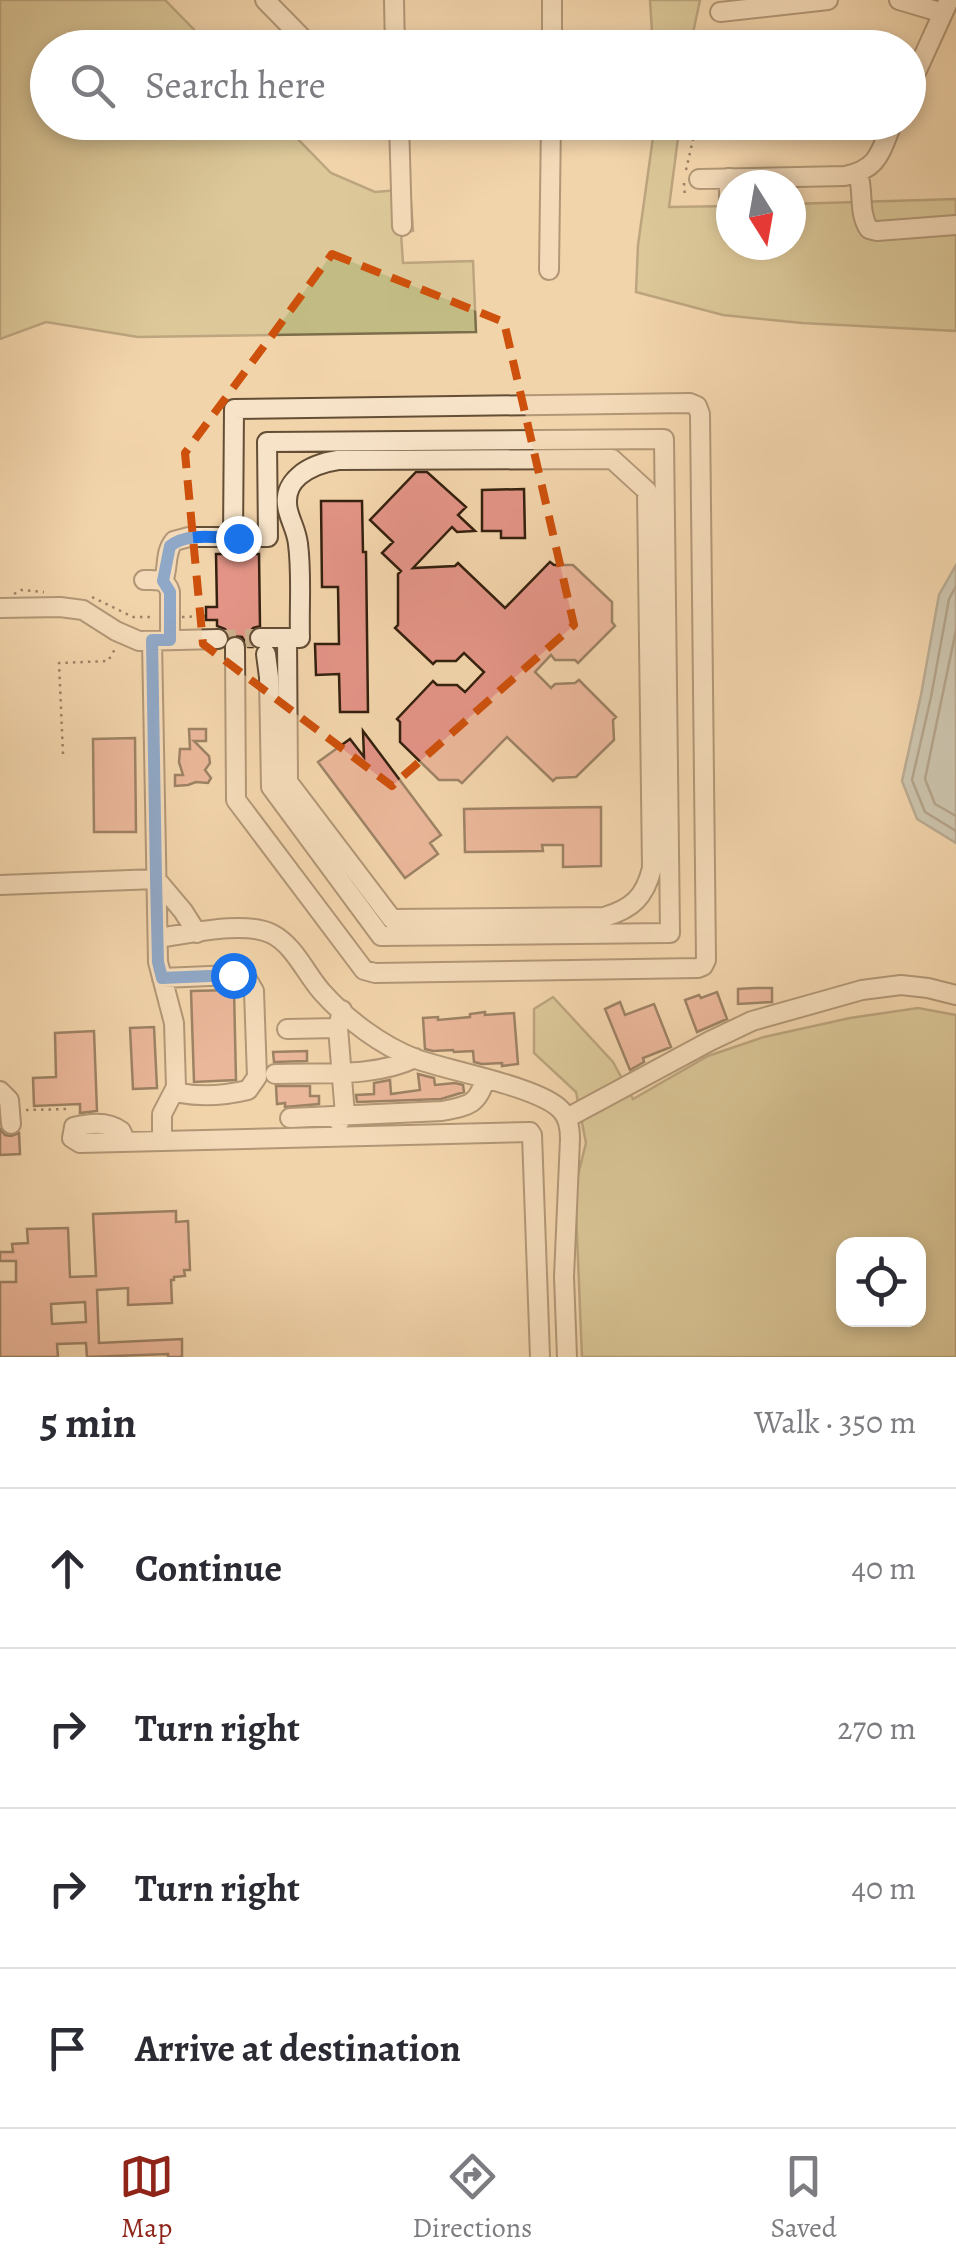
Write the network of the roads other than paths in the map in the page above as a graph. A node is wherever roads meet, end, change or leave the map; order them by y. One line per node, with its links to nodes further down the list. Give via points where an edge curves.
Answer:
1 (266, 0): 9 (street)
2 (394, 0): 10 (street)
3 (552, 0): 11 (street)
4 (828, 0): 6 (street)
5 (899, 0): 7 (street)
6 (749, 4): 8 (street)
7 (946, 7): 12 (street)
8 (720, 12)
9 (295, 30)
10 (395, 30)
11 (552, 30)
12 (926, 51)
13 (400, 140): 21 (street)
14 (550, 140): 22 (street)
15 (886, 140): 16 (street, via 878,158)
16 (858, 174): 17 (street); 20 (street, via 869,229)
17 (806, 177)
18 (699, 178): 19 (street)
19 (716, 178)
20 (956, 225)
21 (402, 226)
22 (548, 270)
23 (233, 538): 25 (street, via 174,541); 27 (street, via 268,537 267,442 664,439 670,933 381,936 271,788 263,646); 28 (street, via 234,409 696,406 704,966 364,970 236,800 226,643)
24 (144, 580): 25 (street)
25 (163, 581): 28 (street, via 170,592)
26 (0, 608): 28 (street, via 83,610 123,635)
27 (287, 638): 27 (street, via 300,638 298,544 288,496 296,477 314,465 612,459 646,491 652,868 644,893 626,910 604,916 392,919 288,782)
28 (161, 640): 29 (street)
29 (156, 879): 30 (street); 31 (street); 32 (street)
30 (0, 884)
31 (197, 933): 32 (street); 35 (street, via 253,928 272,934)
32 (158, 938): 33 (street)
33 (162, 978): 41 (street, via 174,1023); 41 (street, via 233,975 248,979 254,991 257,1077 248,1090 189,1095)
34 (956, 995): 46 (street, via 901,985 752,1021)
35 (340, 1019): 36 (street); 37 (street); 38 (street)
36 (287, 1030)
37 (415, 1058): 38 (street, via 396,1067); 40 (street)
38 (342, 1072): 39 (street); 43 (street)
39 (276, 1074)
40 (485, 1079): 43 (street, via 476,1100 460,1108); 46 (street, via 552,1102)
41 (176, 1086): 48 (street, via 162,1114)
42 (0, 1091): 44 (street)
43 (345, 1115): 45 (street); 47 (street)
44 (11, 1117)
45 (290, 1118)
46 (567, 1118): 51 (street)
47 (326, 1136): 48 (street); 50 (street, via 530,1132)
48 (162, 1140): 49 (street)
49 (126, 1142)
50 (540, 1357)
51 (567, 1357)

